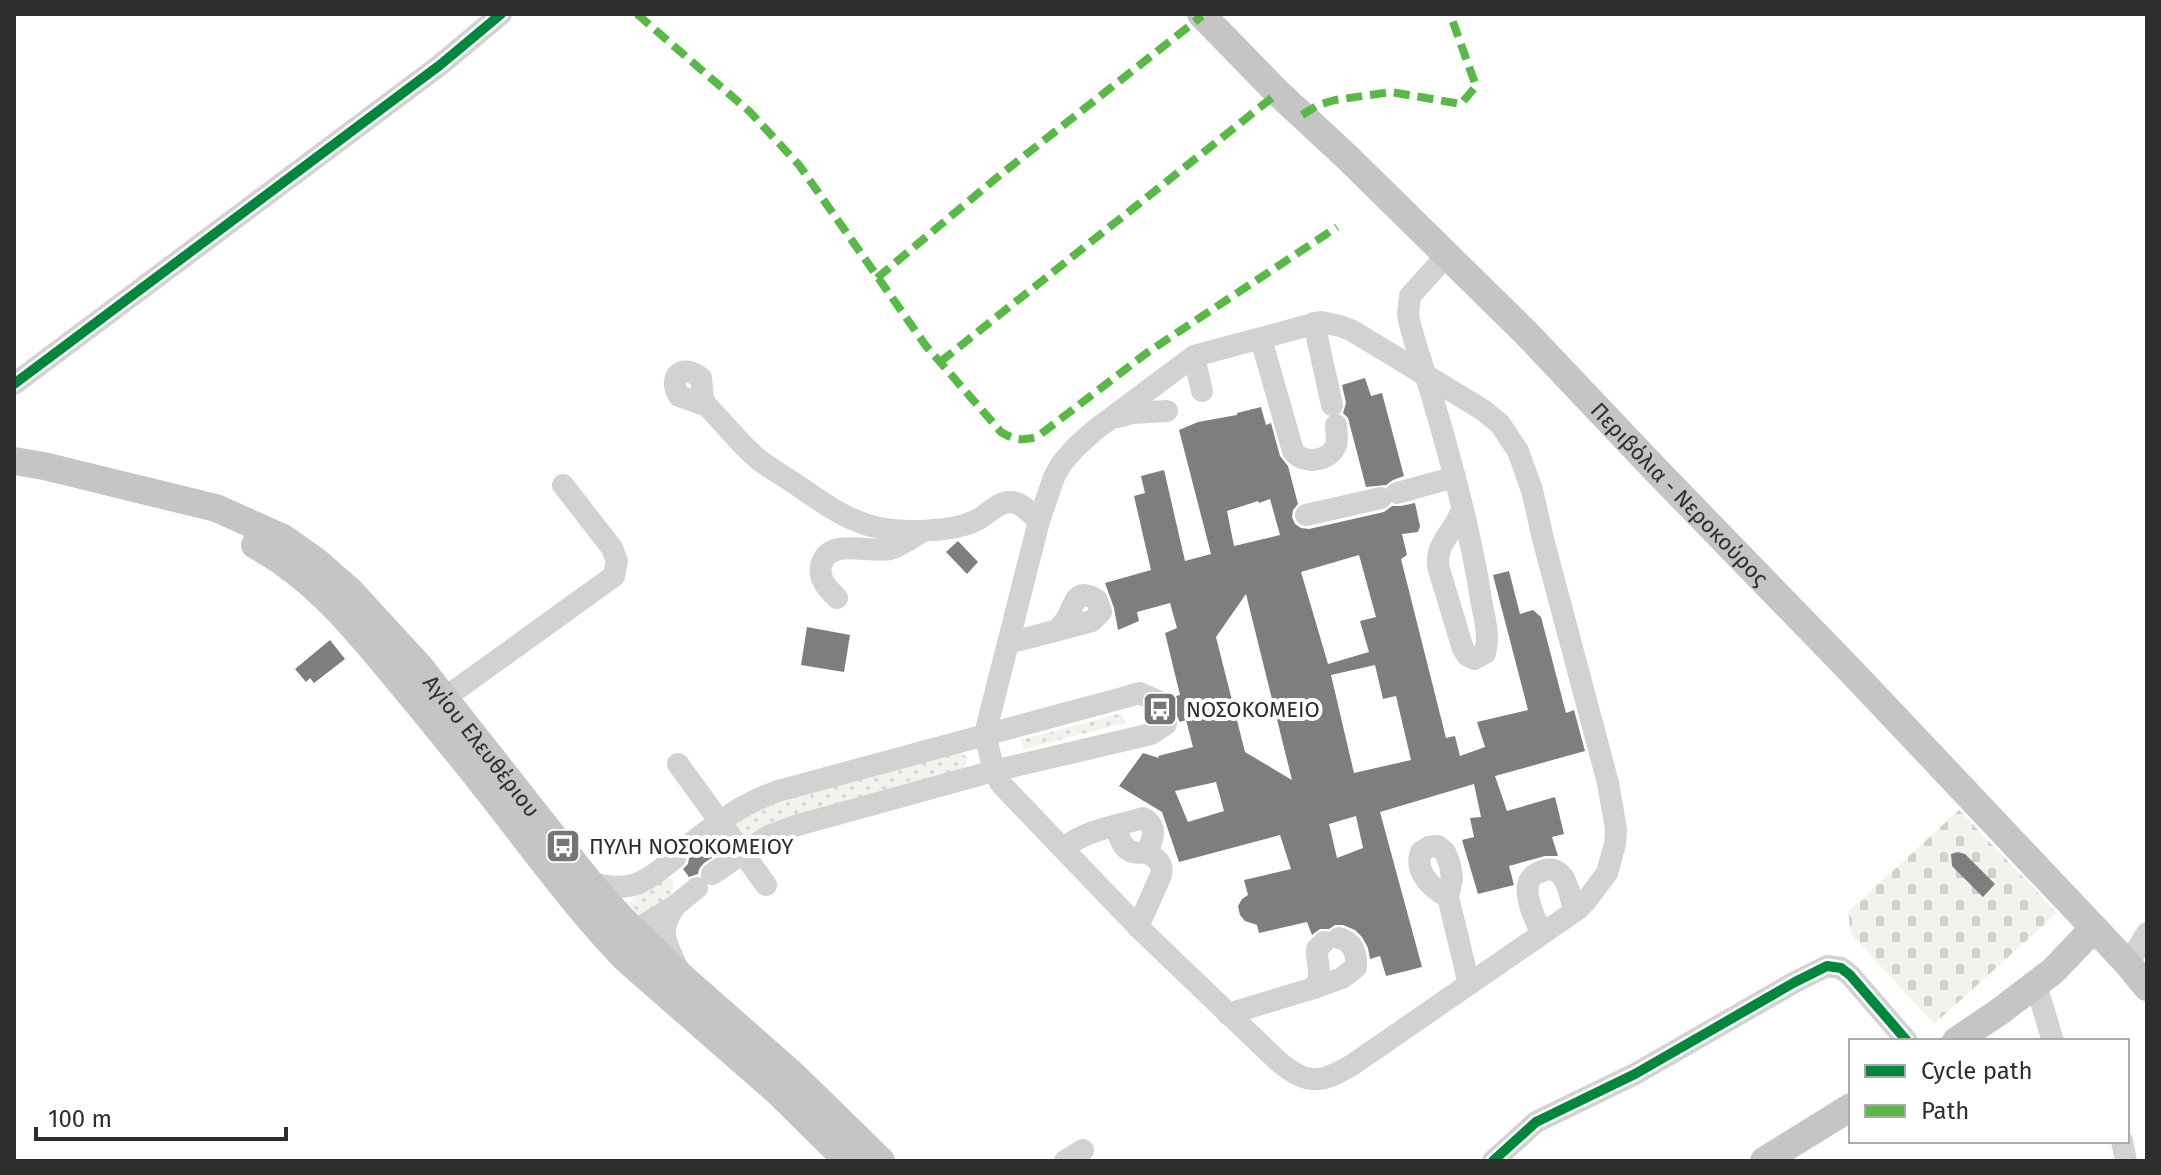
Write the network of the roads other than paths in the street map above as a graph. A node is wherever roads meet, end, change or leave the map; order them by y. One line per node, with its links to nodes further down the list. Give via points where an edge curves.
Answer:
1 (501, 14): 8 (street, via 417,83)
2 (1201, 14): 3 (main road, Περιβόλια - Νεροκούρος)
3 (1447, 255): 7 (street, via 1408,304); 42 (main road, Περιβόλια - Νεροκούρος)
4 (1314, 323): 5 (street); 5 (street, via 1334,415 1335,447 1311,461 1293,451); 7 (street, via 1351,330)
5 (1261, 339): 6 (street)
6 (1194, 357): 9 (street); 12 (street)
7 (1427, 376): 14 (street); 39 (street, via 1500,424 1518,451 1532,490 1616,829 1607,873)
8 (14, 384)
9 (1202, 391)
10 (707, 406): 19 (street, via 758,459 842,515 881,529)
11 (1167, 411): 12 (street, via 1132,413)
12 (1105, 423): 18 (street, via 1062,463)
13 (14, 461): 24 (main road, Αγίου Ελευθέριου, via 147,491 273,554)
14 (1455, 477): 16 (street); 17 (street)
15 (563, 485): 24 (street, via 612,548 617,561 614,576)
16 (1462, 509): 16 (street, via 1437,555 1463,649 1474,659 1485,653 1486,628)
17 (1306, 515)
18 (1039, 521): 19 (street, via 1012,502 963,526); 22 (street)
19 (923, 531): 20 (street, via 886,550 830,552 819,571)
20 (837, 598)
21 (1055, 631): 22 (street)
22 (1009, 643): 26 (street)
23 (1158, 701): 26 (street, via 1139,693)
24 (434, 704): 35 (main road, Αγίου Ελευθέριου); 40 (main road, Αγίου Ελευθέριου)
25 (1166, 724): 28 (street, via 1151,734)
26 (985, 734): 28 (street); 29 (street, via 778,791)
27 (678, 764): 29 (street)
28 (994, 771): 31 (street); 33 (street, via 798,825)
29 (719, 821): 33 (street); 34 (street)
30 (1115, 826): 31 (street, via 1086,834); 32 (street, via 1121,845 1137,854); 32 (street, via 1149,821 1154,833)
31 (1064, 848): 41 (street)
32 (1145, 852): 41 (street, via 1163,868)
33 (742, 853): 36 (street); 38 (street)
34 (647, 880): 35 (street, via 625,888); 40 (street)
35 (589, 882): 40 (main road, Αγίου Ελευθέριου)
36 (766, 885)
37 (1448, 897): 47 (street)
38 (676, 905): 40 (street); 46 (street, via 663,934)
39 (1574, 911): 43 (street); 43 (street, via 1563,876 1548,869 1531,877 1528,893)
40 (613, 927): 46 (main road, Αγίου Ελευθέριου); 56 (main road, Αγίου Ελευθέριου, via 627,960)
41 (1138, 927): 51 (street)
42 (2094, 928): 45 (main road, Περιβόλια - Νεροκούρος); 48 (main road)
43 (1541, 933): 47 (street)
44 (2147, 933): 45 (street)
45 (2128, 964): 49 (main road, Περιβόλια - Νεροκούρος)
46 (683, 978): 57 (main road, Αγίου Ελευθέριου)
47 (1469, 984): 51 (street, via 1352,1065 1312,1081 1279,1062)
48 (2036, 985): 53 (main road); 54 (street)
49 (2147, 987)
50 (1314, 988): 50 (street, via 1320,973 1317,949 1346,939 1356,967); 51 (street)
51 (1228, 1014)
52 (1905, 1039): 58 (street, via 1850,975 1827,966 1635,1074 1536,1122)
53 (1959, 1039)
54 (2052, 1039)
55 (1849, 1108): 59 (main road)
56 (848, 1161)
57 (881, 1161)
58 (1493, 1161)
59 (1766, 1161)

